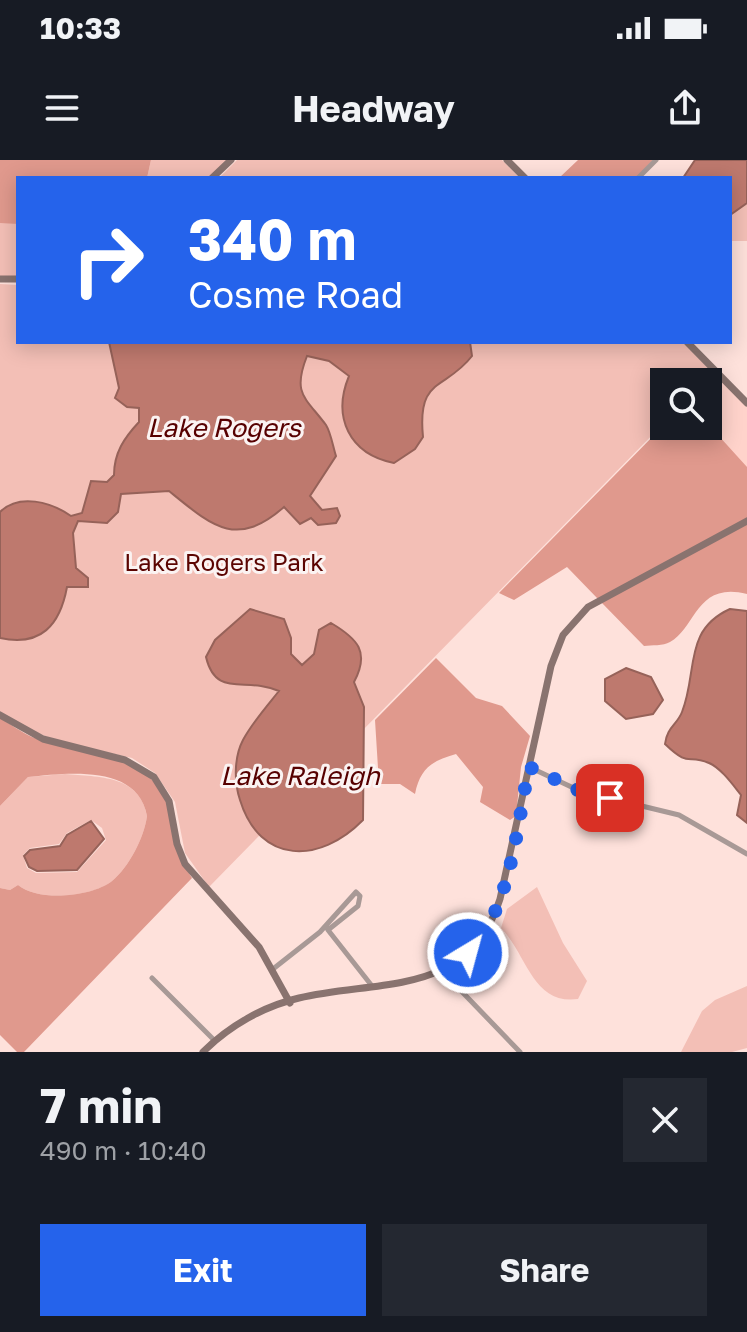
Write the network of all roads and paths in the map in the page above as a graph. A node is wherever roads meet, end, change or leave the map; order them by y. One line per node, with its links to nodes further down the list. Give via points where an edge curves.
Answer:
1 (231, 160): 4 (main road)
2 (507, 160): 5 (main road)
3 (656, 160): 6 (street)
4 (214, 176)
5 (523, 176)
6 (640, 176)
7 (689, 344): 8 (main road)
8 (747, 403)
9 (747, 521): 11 (main road, via 595,603 572,622 552,660)
10 (0, 715): 13 (main road, via 43,739 125,760 150,773 167,796 185,864)
11 (529, 767): 12 (street, via 580,791 679,815); 14 (main road, via 493,918 473,948)
12 (747, 854)
13 (273, 969): 17 (street, via 358,893 358,906 328,930); 18 (main road)
14 (442, 971): 16 (main road); 21 (street)
15 (152, 978): 19 (street)
16 (405, 983): 17 (main road); 18 (main road)
17 (372, 986): 18 (main road)
18 (290, 1002): 19 (main road, via 249,1018); 20 (main road)
19 (215, 1041): 20 (main road)
20 (206, 1052)
21 (520, 1052)

